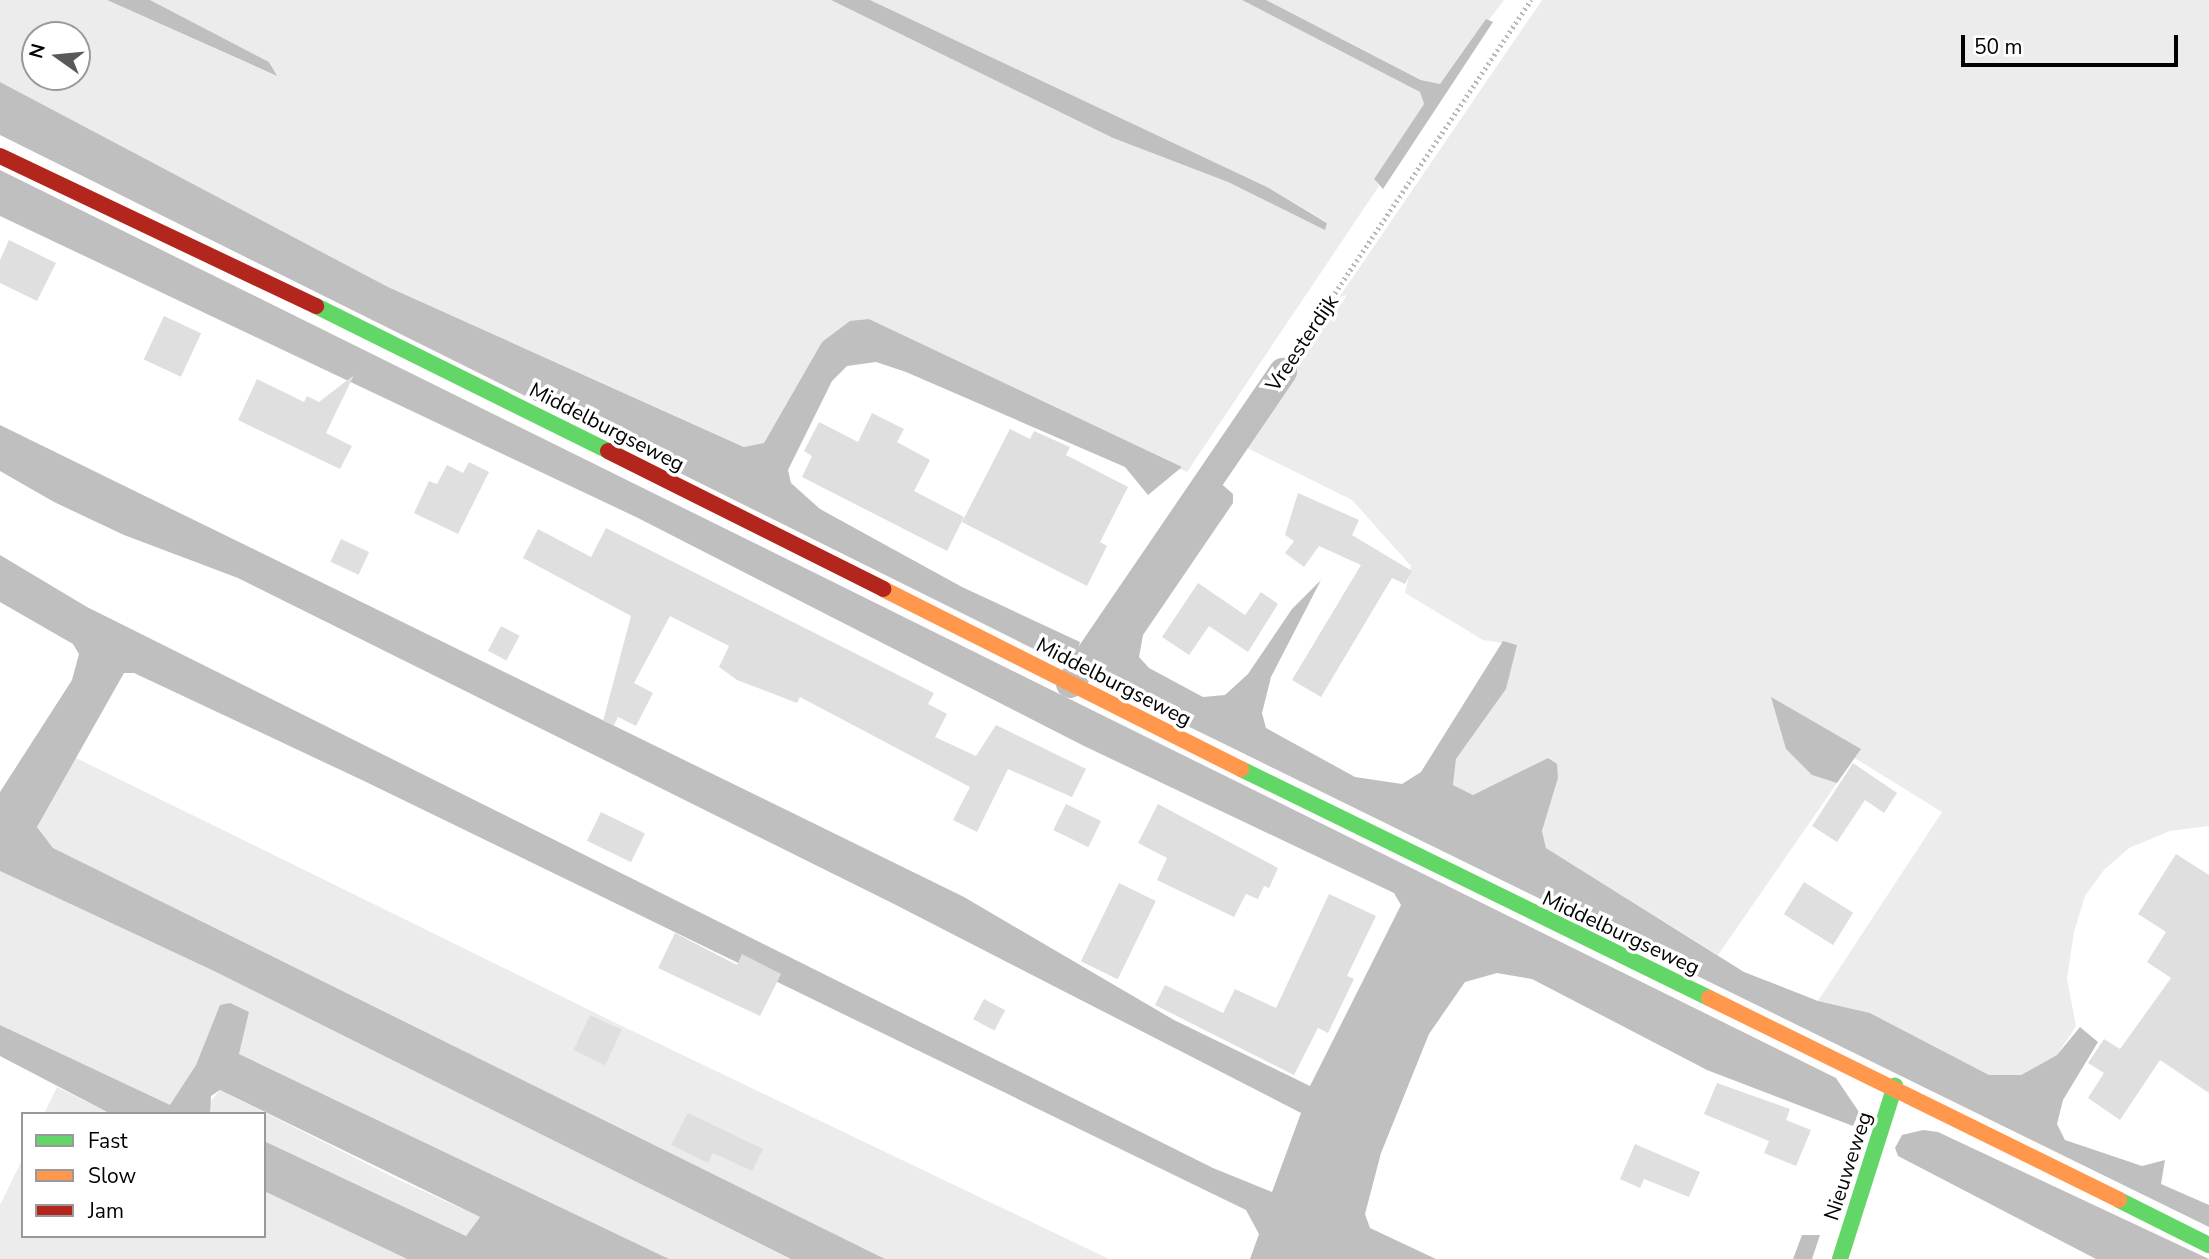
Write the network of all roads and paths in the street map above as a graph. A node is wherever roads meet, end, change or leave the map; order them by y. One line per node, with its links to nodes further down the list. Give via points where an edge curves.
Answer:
1 (1531, 0): 3 (path, Vreesterdijk)
2 (0, 156): 4 (street, Middelburgseweg, via 396,344)
3 (1283, 372): 4 (street, Vreesterdijk)
4 (1070, 684): 5 (street, Middelburgseweg, via 1455,877)
5 (1895, 1086): 6 (street, Middelburgseweg); 7 (street, Nieuweweg)
6 (2209, 1245)
7 (1840, 1259)

